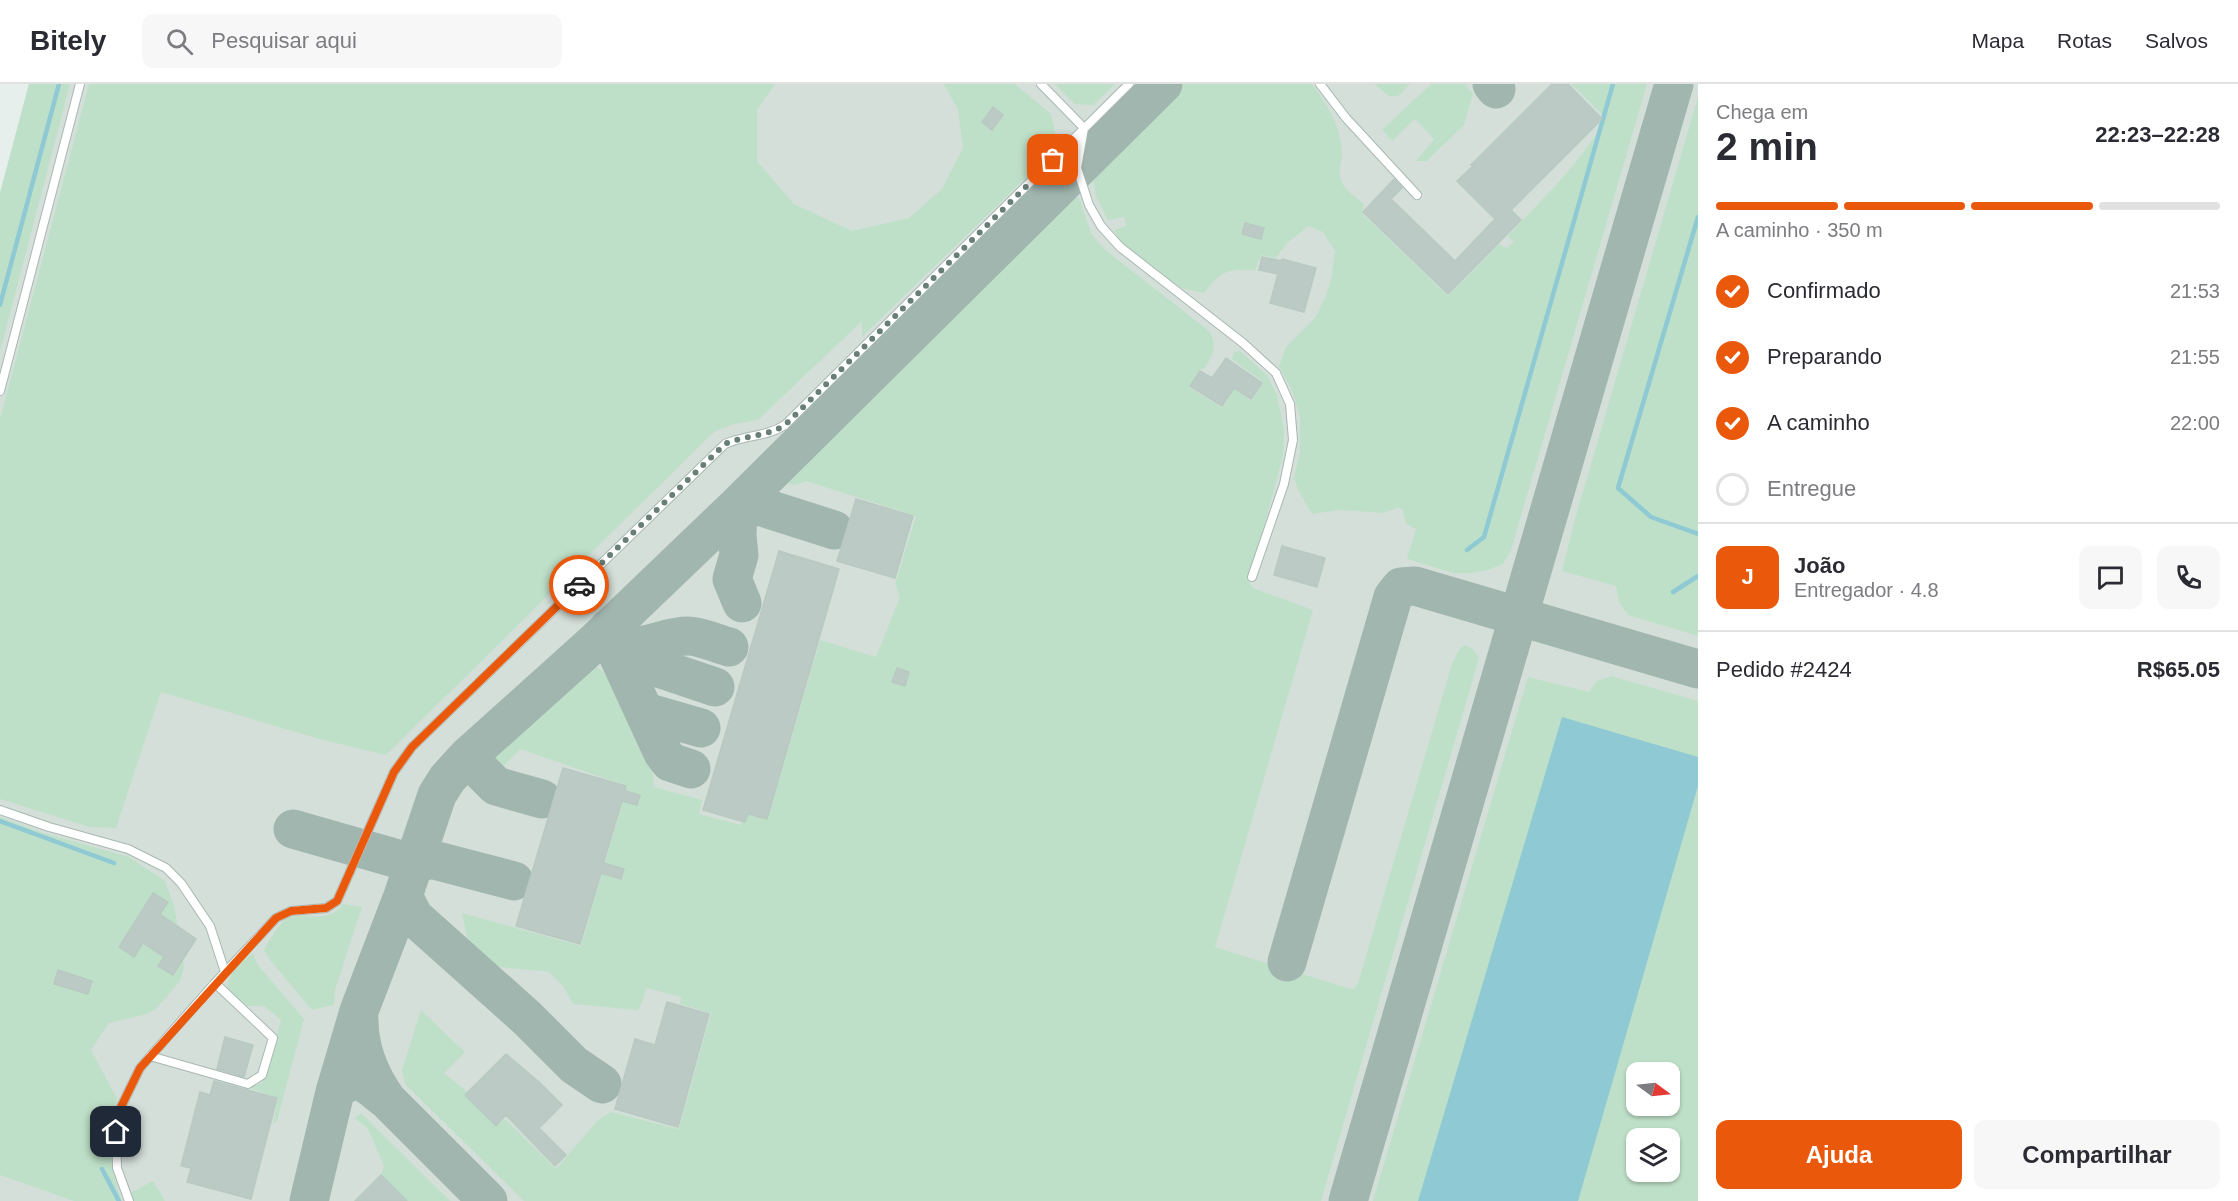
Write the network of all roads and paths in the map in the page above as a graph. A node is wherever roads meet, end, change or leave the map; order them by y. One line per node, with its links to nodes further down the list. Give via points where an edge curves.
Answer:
1 (80, 84): 7 (lane)
2 (1041, 84): 5 (lane)
3 (1128, 84): 5 (lane)
4 (1320, 84): 6 (lane)
5 (1084, 128): 8 (lane, via 1077,168 1089,205 1101,226 1120,247 1276,373 1290,404 1293,440 1284,484); 10 (lane, via 785,425 774,432 725,444 429,729 394,772 337,901 326,908 291,911 276,918)
6 (1417, 195)
7 (0, 391)
8 (1252, 577)
9 (0, 810): 10 (lane, via 128,849 166,868 210,926)
10 (225, 972): 11 (lane)
11 (215, 983): 12 (lane); 12 (lane, via 273,1038 262,1075 248,1083)
12 (150, 1056): 13 (lane, via 120,1109 116,1132 117,1168)
13 (129, 1201)

